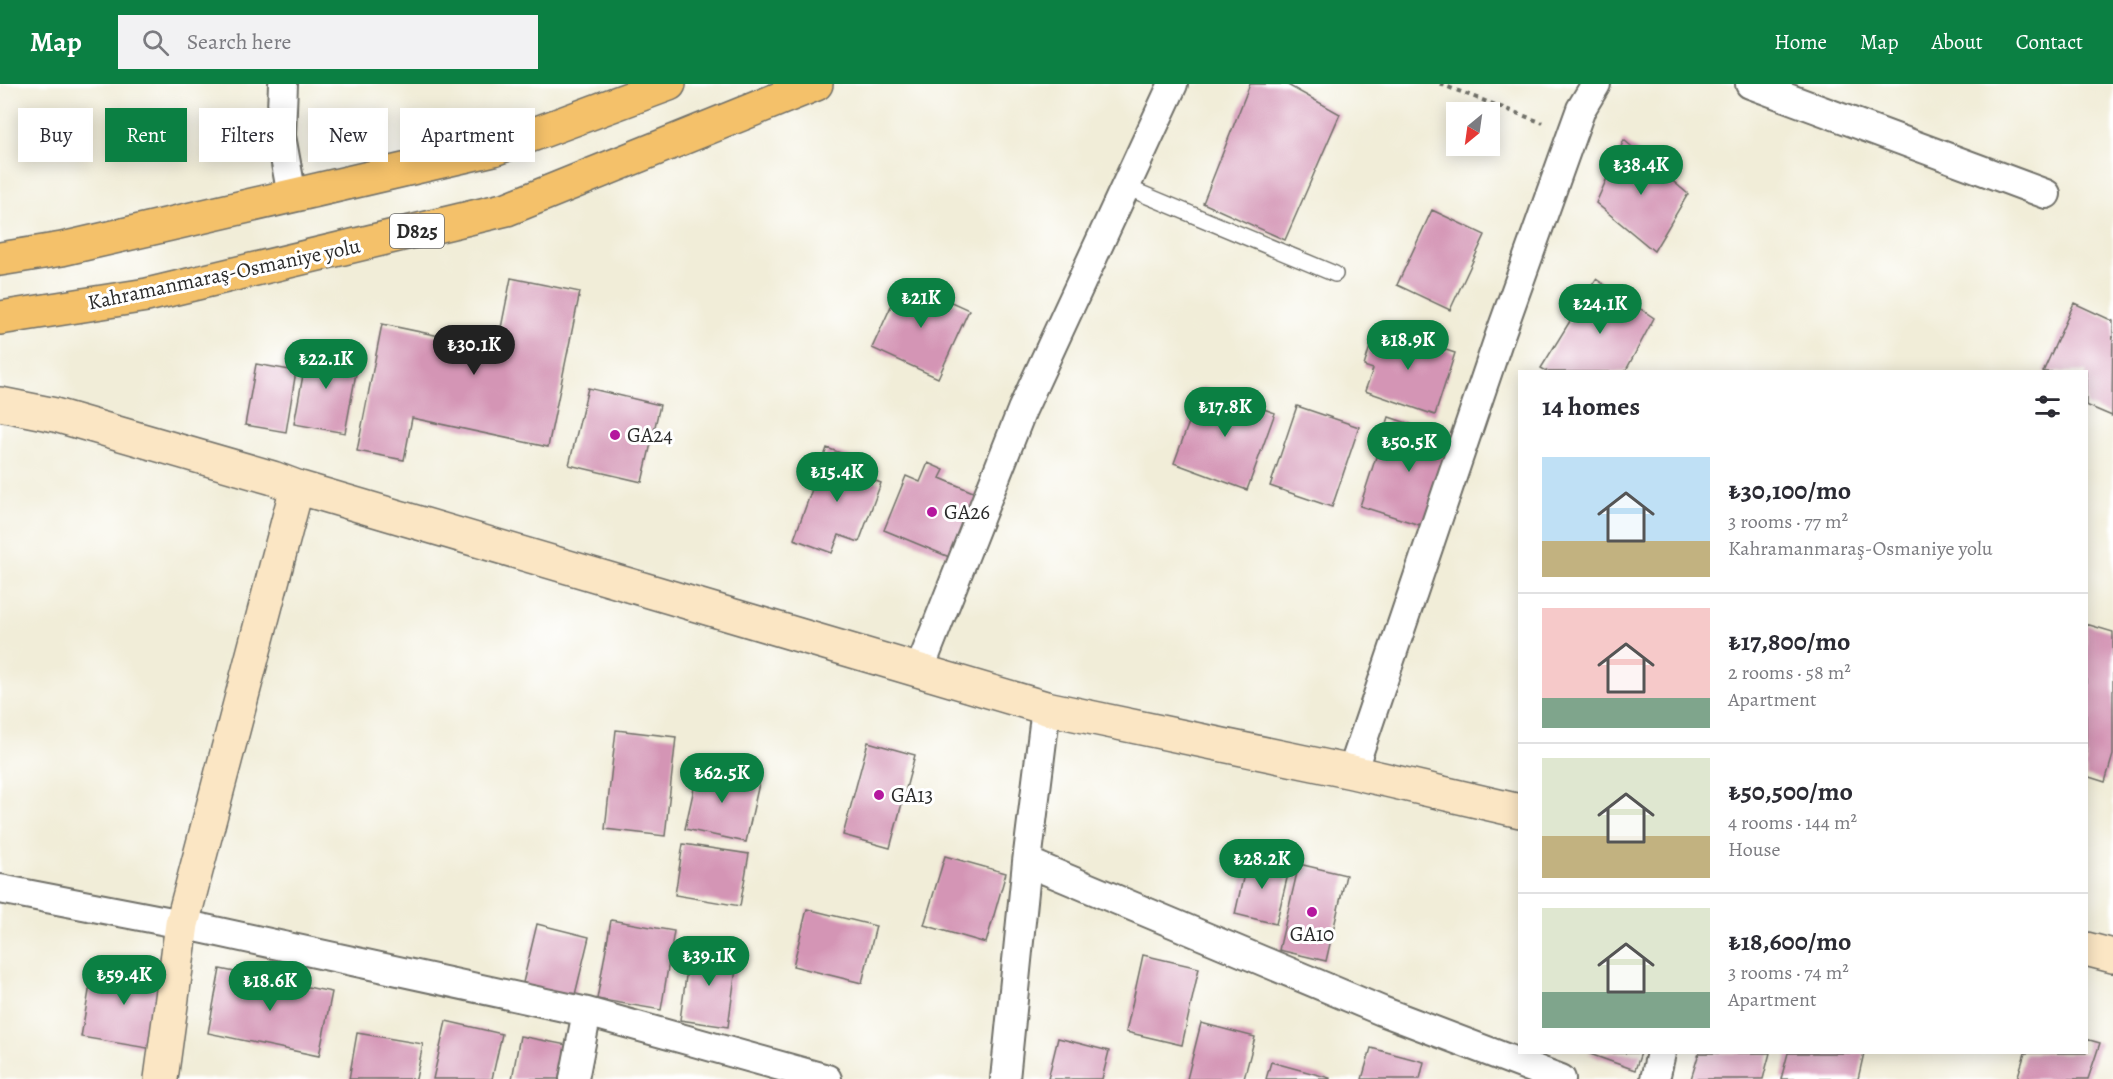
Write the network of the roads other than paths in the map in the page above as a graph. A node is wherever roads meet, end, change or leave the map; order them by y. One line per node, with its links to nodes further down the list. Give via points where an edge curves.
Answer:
1 (283, 84): 9 (street, via 281,136)
2 (669, 84): 9 (highway, via 494,149)
3 (816, 84): 12 (highway, Kahramanmaraş-Osmaniye yolu / D825, via 507,209 147,295)
4 (1173, 84): 7 (street)
5 (1596, 84): 17 (street, via 1581,109 1499,338)
6 (1750, 84): 8 (street)
7 (1126, 186): 11 (lane); 15 (street, via 1022,410)
8 (2046, 194)
9 (292, 196): 10 (highway, via 62,249)
10 (0, 259)
11 (1335, 274)
12 (0, 318)
13 (0, 404): 14 (street, via 55,415)
14 (297, 487): 15 (street); 21 (street)
15 (919, 671): 16 (street)
16 (1046, 708): 17 (street); 19 (street)
17 (1352, 772): 18 (street)
18 (1518, 811)
19 (1028, 862): 29 (street); 30 (street, via 1382,1011)
20 (0, 890): 21 (street)
21 (182, 924): 24 (street); 26 (street)
22 (2088, 950): 23 (street)
23 (2113, 956)
24 (587, 1012): 27 (street); 28 (street)
25 (1661, 1054): 31 (street)
26 (161, 1079)
27 (574, 1079)
28 (828, 1079)
29 (1005, 1079)
30 (1561, 1079)
31 (1655, 1079)

